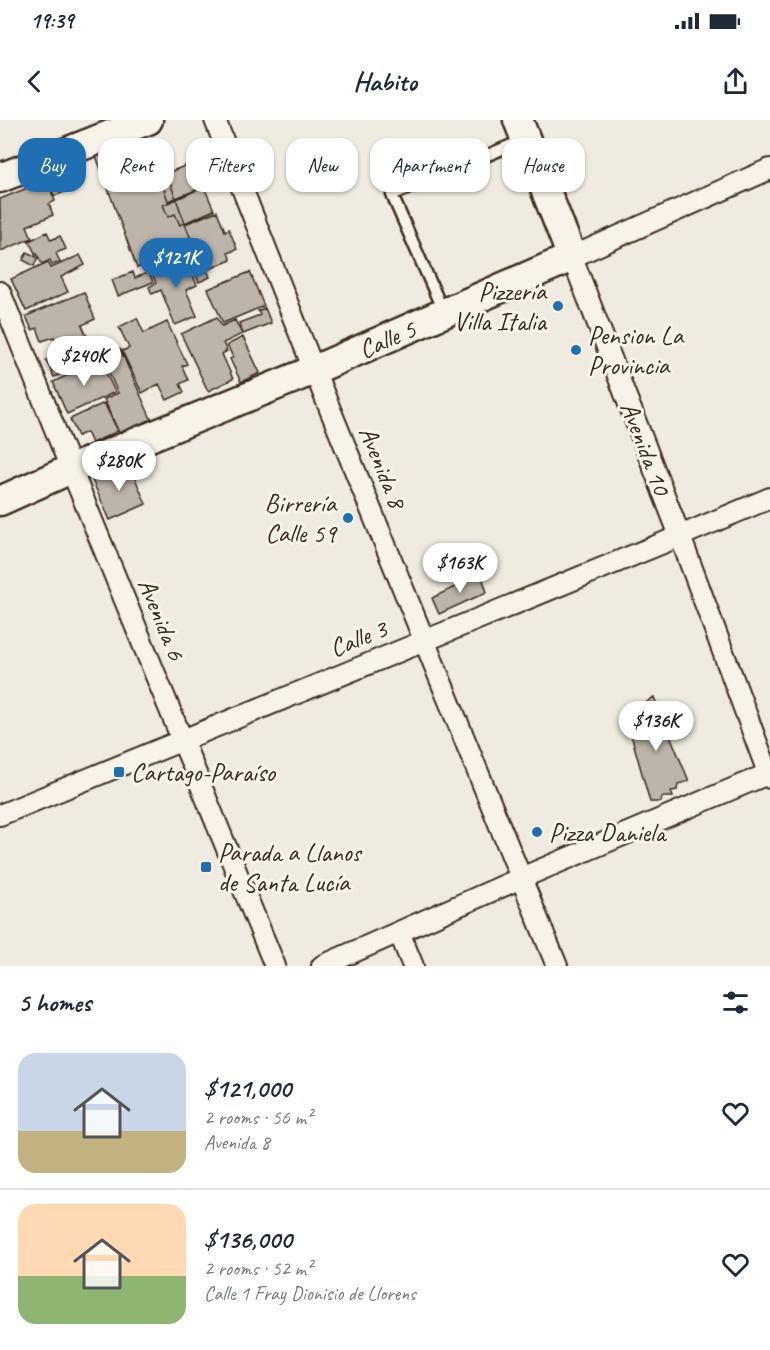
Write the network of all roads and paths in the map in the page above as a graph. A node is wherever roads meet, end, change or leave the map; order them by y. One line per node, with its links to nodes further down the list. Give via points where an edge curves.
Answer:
1 (148, 120): 5 (main road)
2 (215, 120): 9 (street, Avenida 8)
3 (522, 130): 6 (main road, Avenida 10); 8 (lane, via 392,195)
4 (770, 169): 6 (street, Calle 5)
5 (0, 178)
6 (572, 257): 8 (main road, Calle 5); 13 (street, Avenida 10)
7 (0, 292): 10 (street, Avenida 6)
8 (444, 314): 9 (main road, Calle 5)
9 (314, 370): 10 (main road, Calle 5); 14 (street, Avenida 8)
10 (71, 469): 12 (main road, Calle 5); 15 (street, Avenida 6)
11 (770, 498): 13 (street, Calle 3)
12 (0, 501)
13 (680, 536): 14 (street, Calle 3); 16 (street, Avenida 10)
14 (424, 640): 15 (street, Calle 3); 18 (street, Avenida 8)
15 (182, 739): 17 (street, Calle 3); 20 (street, Avenida 6)
16 (769, 775): 18 (street)
17 (0, 814)
18 (521, 878): 19 (street); 23 (street, Avenida 8)
19 (399, 932): 21 (street); 22 (street)
20 (275, 966)
21 (322, 966)
22 (414, 966)
23 (557, 966)

